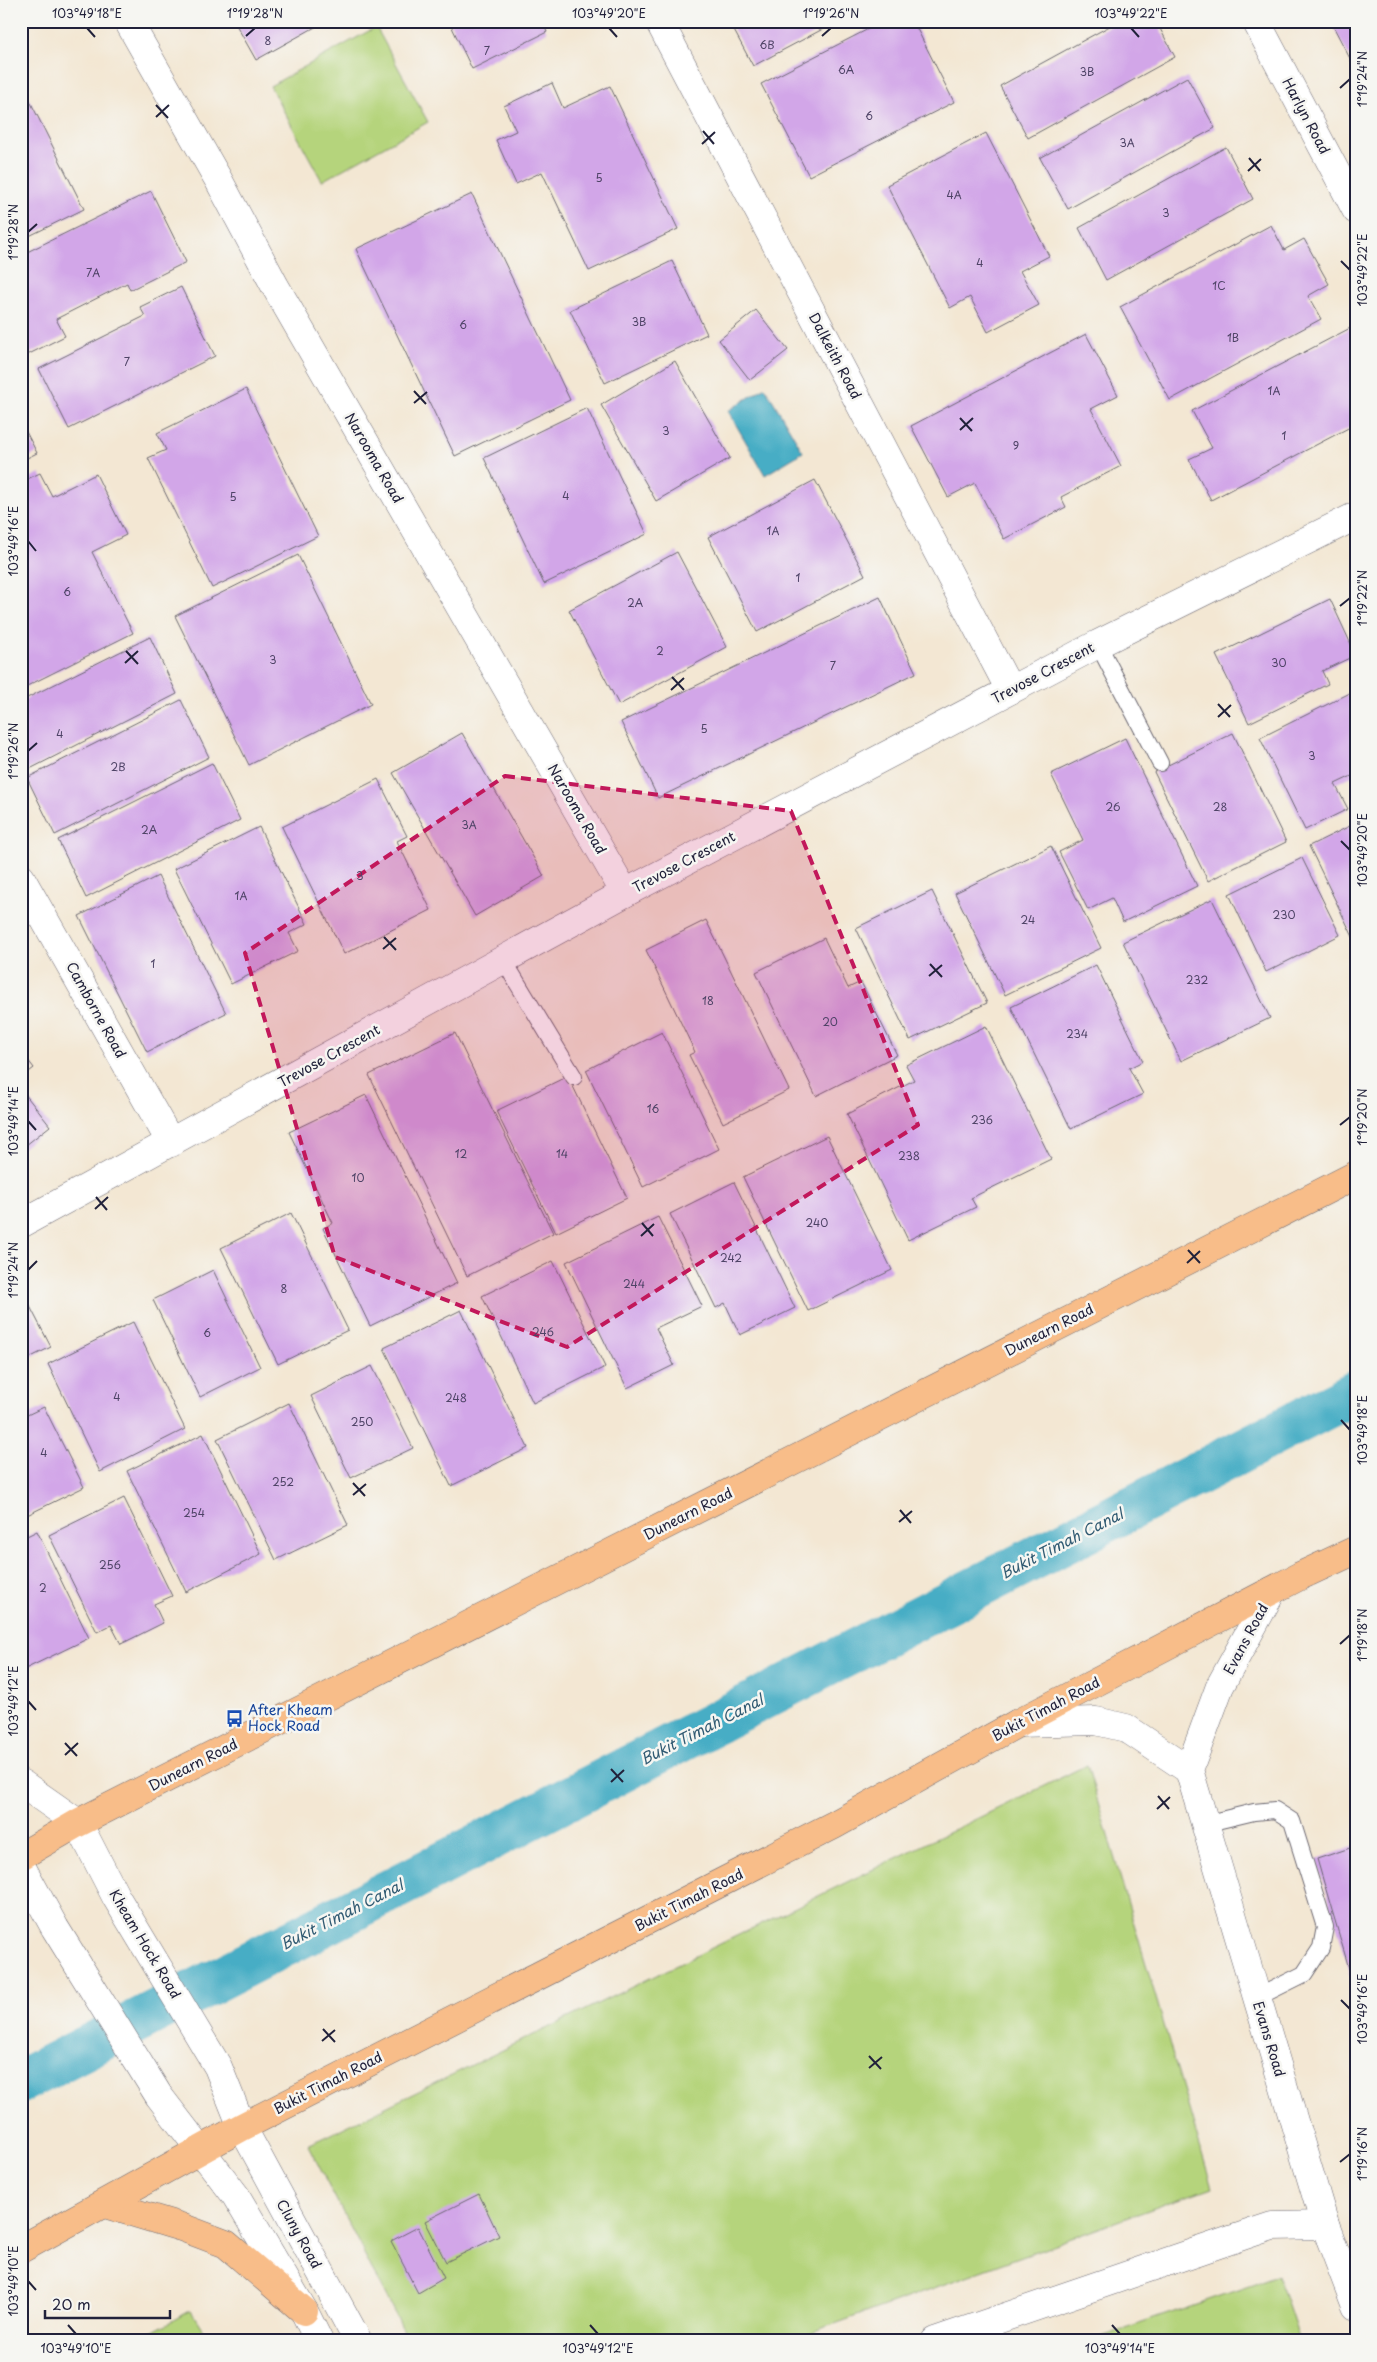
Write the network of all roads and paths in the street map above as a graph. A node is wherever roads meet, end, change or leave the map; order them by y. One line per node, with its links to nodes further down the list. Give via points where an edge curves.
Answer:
1 (128, 21): 10 (street, Narooma Road, via 275,286)
2 (659, 21): 7 (street, Dalkeith Road)
3 (1256, 21): 4 (street, Harlyn Road)
4 (1356, 210)
5 (1356, 516): 6 (street, Trevose Crescent)
6 (1098, 644): 7 (street, Trevose Crescent); 8 (lane)
7 (1010, 690): 10 (street, Trevose Crescent)
8 (1160, 763)
9 (21, 878): 13 (street, Camborne Road)
10 (625, 893): 11 (street, Trevose Crescent)
11 (504, 961): 12 (lane); 13 (street, Trevose Crescent)
12 (574, 1077)
13 (171, 1143): 15 (street, Trevose Crescent)
14 (1356, 1175): 21 (highway, Dunearn Road)
15 (21, 1224)
16 (1356, 1550): 17 (highway, Bukit Timah Road)
17 (1272, 1591): 18 (highway, Bukit Timah Road); 19 (street, Evans Road, via 1220,1686)
18 (1018, 1723): 19 (street, via 1096,1721 1126,1728); 26 (highway, Bukit Timah Road, via 834,1826)
19 (1189, 1770): 22 (street, Evans Road)
20 (21, 1783): 21 (street, Kheam Hock Road)
21 (78, 1823): 23 (highway, Dunearn Road); 26 (street, Kheam Hock Road, via 116,1897 218,2067)
22 (1204, 1824): 25 (street, Evans Road); 25 (lane, via 1275,1810 1292,1821 1325,1927 1321,1948 1304,1974)
23 (21, 1856)
24 (21, 1866): 27 (street, via 55,1928 159,2096)
25 (1256, 1998): 29 (street, Evans Road)
26 (242, 2127): 27 (highway, Bukit Timah Road); 34 (street, Cluny Road)
27 (200, 2150): 28 (highway, Bukit Timah Road); 32 (street, via 236,2196)
28 (105, 2204): 30 (highway, Bukit Timah Road); 32 (highway, via 226,2244)
29 (1325, 2225): 31 (street, Evans Road); 35 (street, via 1272,2226)
30 (21, 2249)
31 (1355, 2302)
32 (304, 2311): 33 (street)
33 (319, 2341)
34 (358, 2341)
35 (935, 2341)

